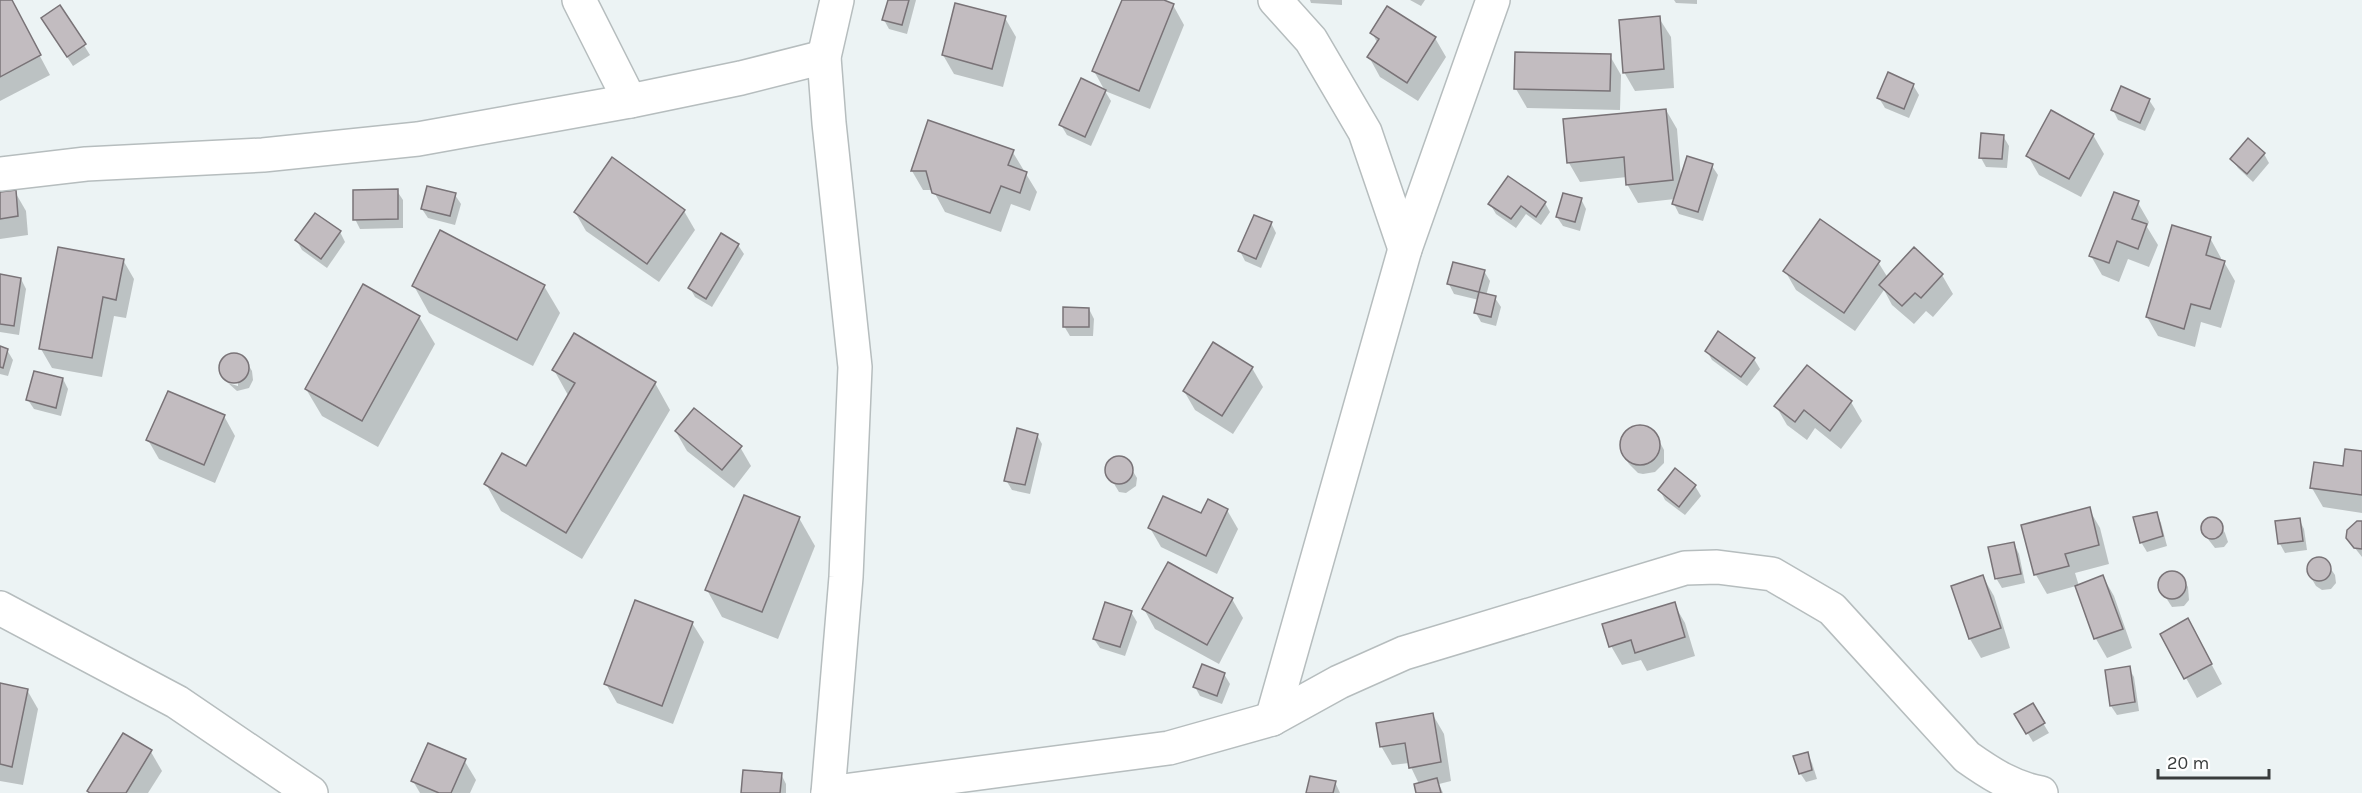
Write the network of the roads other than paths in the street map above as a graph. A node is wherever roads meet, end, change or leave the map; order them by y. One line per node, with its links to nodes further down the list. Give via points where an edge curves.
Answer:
1 (579, 0): 6 (street)
2 (837, 0): 5 (street)
3 (1275, 0): 8 (street, via 1311,40 1365,132)
4 (1493, 0): 8 (street)
5 (824, 57): 6 (street); 12 (street, via 855,367 846,577)
6 (630, 101): 7 (street, via 418,139 263,155 86,164)
7 (0, 174)
8 (1405, 249): 10 (street)
9 (0, 608): 11 (street, via 177,702)
10 (1272, 719): 12 (street, via 1169,748); 13 (street, via 1339,682 1404,653 1685,568 1718,567 1772,574 1832,609 1967,757 2021,789)
11 (311, 793)
12 (828, 793)
13 (2041, 793)

